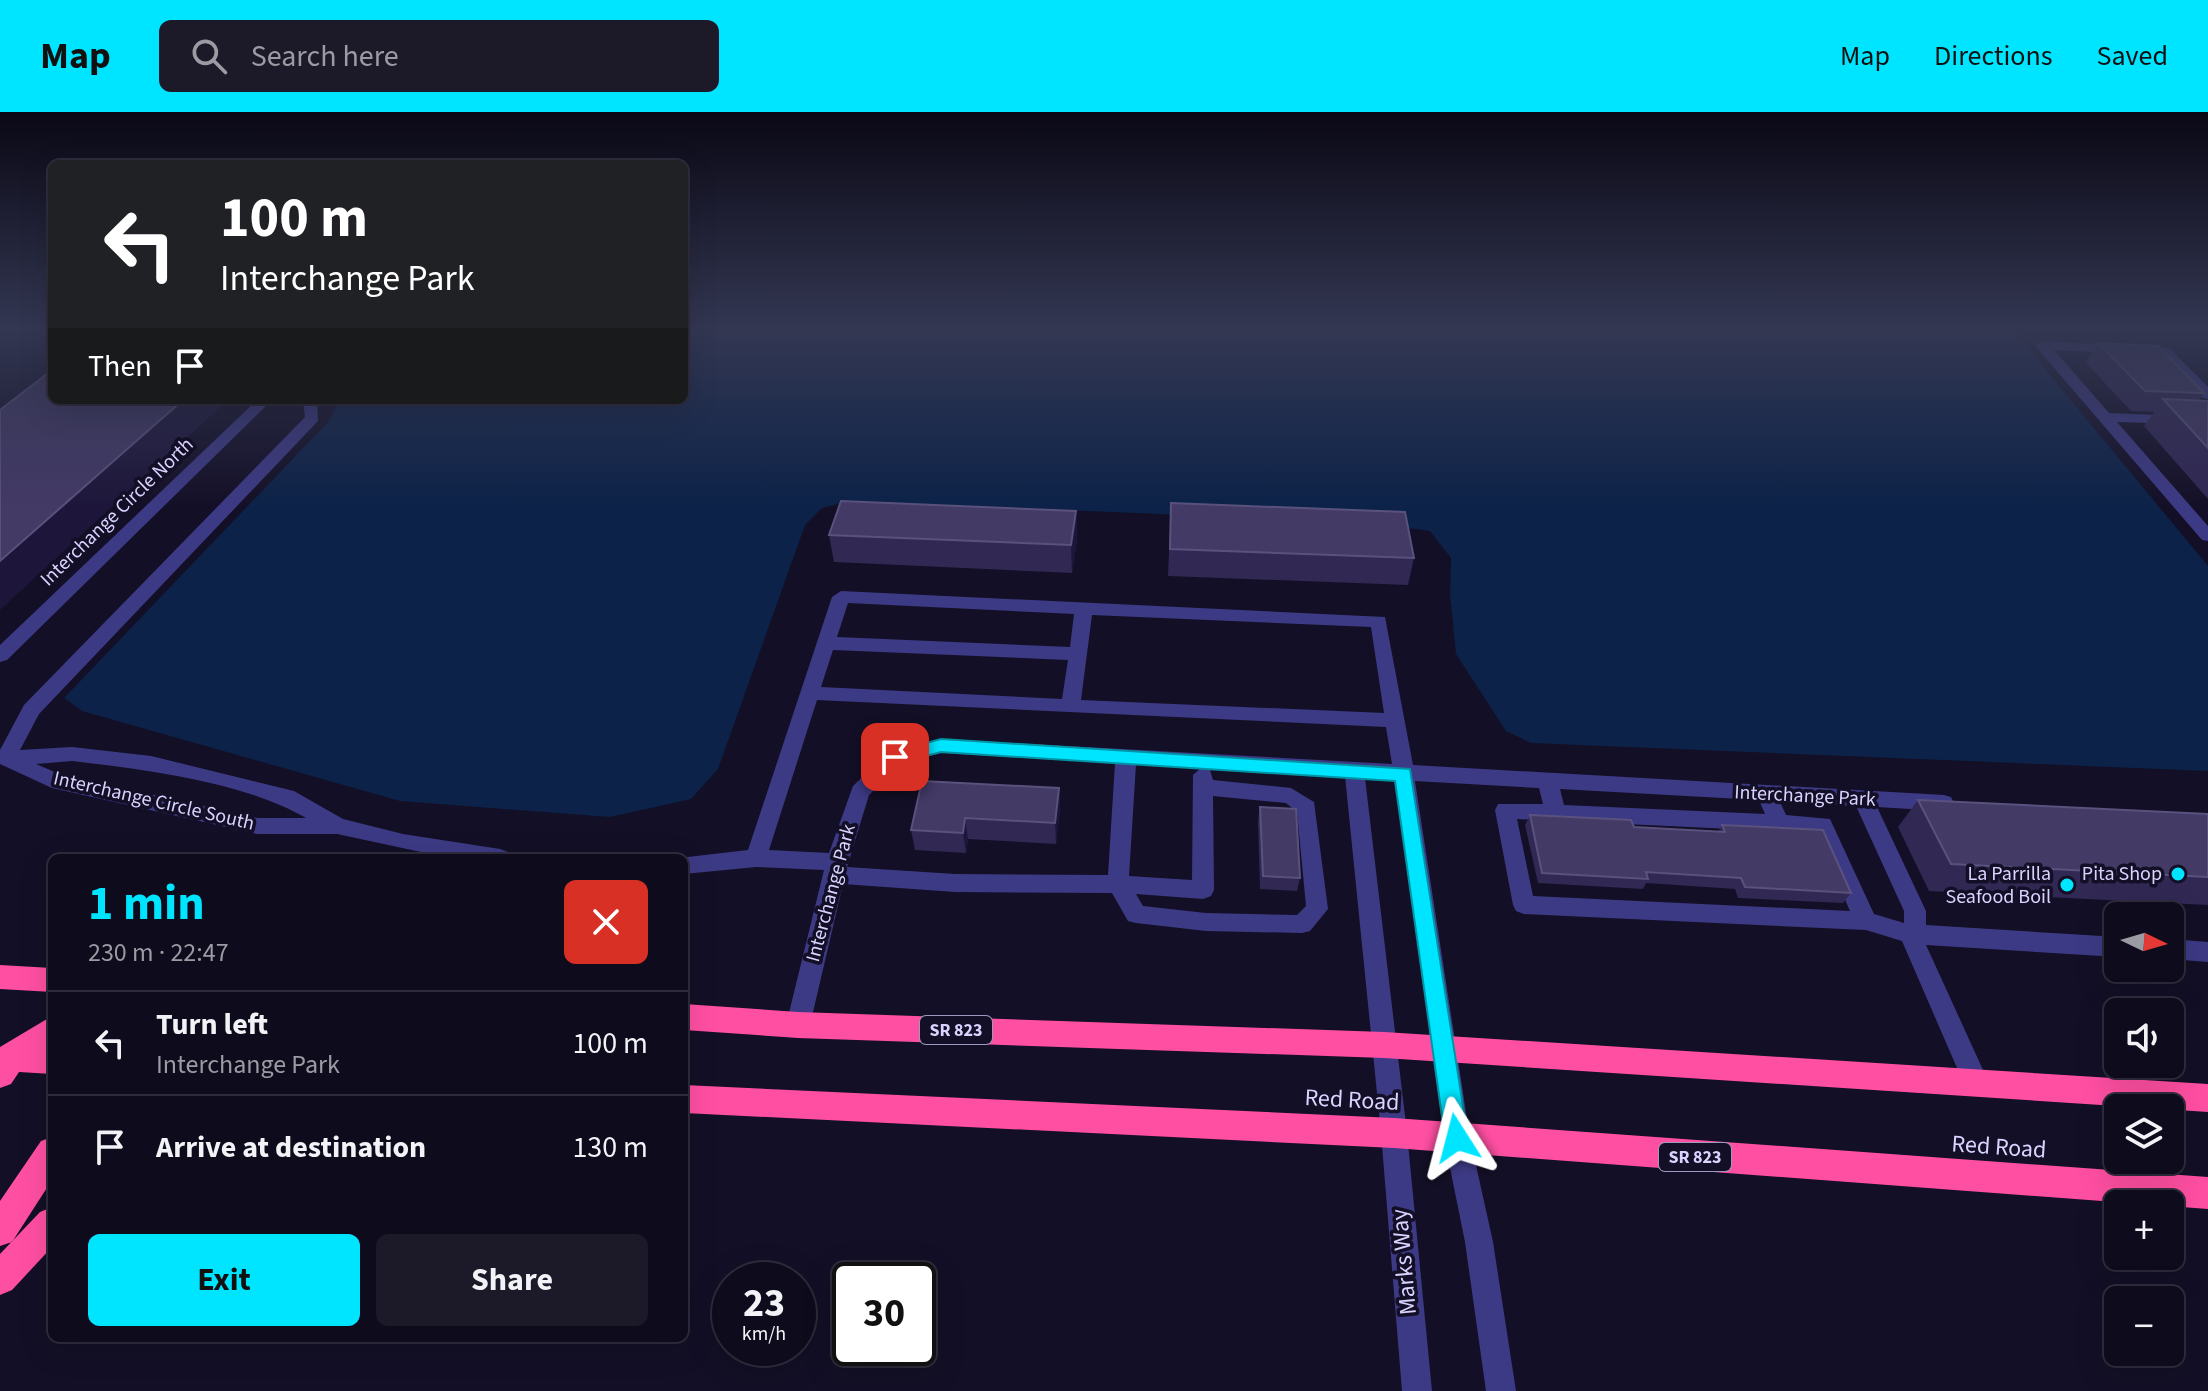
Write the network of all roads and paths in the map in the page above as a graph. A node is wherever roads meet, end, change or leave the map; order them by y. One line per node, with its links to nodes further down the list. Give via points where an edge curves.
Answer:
1 (2080, 389): 4 (street)
2 (261, 404): 10 (street, Interchange Circle North)
3 (311, 404): 15 (street, via 313,418 31,710)
4 (2104, 417): 5 (street); 6 (street)
5 (2208, 421)
6 (2208, 536)
7 (1084, 609): 8 (street, via 841,597); 9 (street); 13 (street, via 1379,621)
8 (825, 643): 9 (street); 11 (street)
9 (1078, 654): 12 (street)
10 (0, 656)
11 (809, 693): 12 (street); 28 (street)
12 (1071, 706): 13 (street)
13 (1395, 720): 18 (street)
14 (1126, 756): 16 (street, Interchange Park); 30 (street, Interchange Park, via 941,746 895,757 860,791); 31 (street)
15 (3, 759): 26 (street, Interchange Circle South, via 52,780 257,826); 26 (street, via 72,754 151,763 287,797)
16 (1203, 762): 17 (street, Interchange Park); 20 (street)
17 (1354, 769): 18 (street, Interchange Park); 42 (street)
18 (1403, 774): 19 (street, Interchange Park); 43 (street)
19 (1548, 782): 21 (street, Interchange Park); 24 (street)
20 (1203, 787): 31 (street, via 1203,890); 31 (street, via 1291,796 1307,808 1317,909 1302,924 1136,914)
21 (1767, 794): 22 (street, Interchange Park); 25 (street)
22 (1863, 799): 23 (street, Interchange Park); 33 (street, via 1915,911)
23 (1957, 804)
24 (1556, 813): 25 (street); 32 (street, via 1505,810 1524,905)
25 (1779, 823): 32 (street, via 1823,825)
26 (337, 826): 27 (street, Interchange Circle South)
27 (476, 854)
28 (756, 858): 29 (street); 30 (street)
29 (688, 865)
30 (835, 868): 31 (street, via 955,883); 40 (street, Interchange Park)
31 (1118, 884)
32 (1866, 921): 33 (street)
33 (1910, 934): 34 (street); 46 (street)
34 (2104, 946)
35 (2184, 950): 36 (street)
36 (2208, 952)
37 (0, 977): 38 (highway)
38 (48, 980)
39 (688, 1017): 40 (highway, SR 823)
40 (798, 1025): 42 (highway, SR 823)
41 (48, 1032): 45 (highway)
42 (1384, 1045): 43 (highway, SR 823); 49 (street)
43 (1442, 1049): 46 (highway, SR 823); 50 (street)
44 (48, 1061): 45 (highway)
45 (4, 1063)
46 (1976, 1083): 47 (highway, SR 823)
47 (2208, 1098)
48 (688, 1099): 49 (highway, Red Road / SR 823)
49 (1394, 1133): 50 (highway, Red Road / SR 823); 56 (street, Marks Way)
50 (1457, 1138): 52 (highway, Red Road / SR 823); 57 (street)
51 (48, 1158): 54 (highway)
52 (2208, 1193)
53 (48, 1227): 55 (highway)
54 (0, 1230)
55 (0, 1278)
56 (1417, 1391)
57 (1501, 1391)

